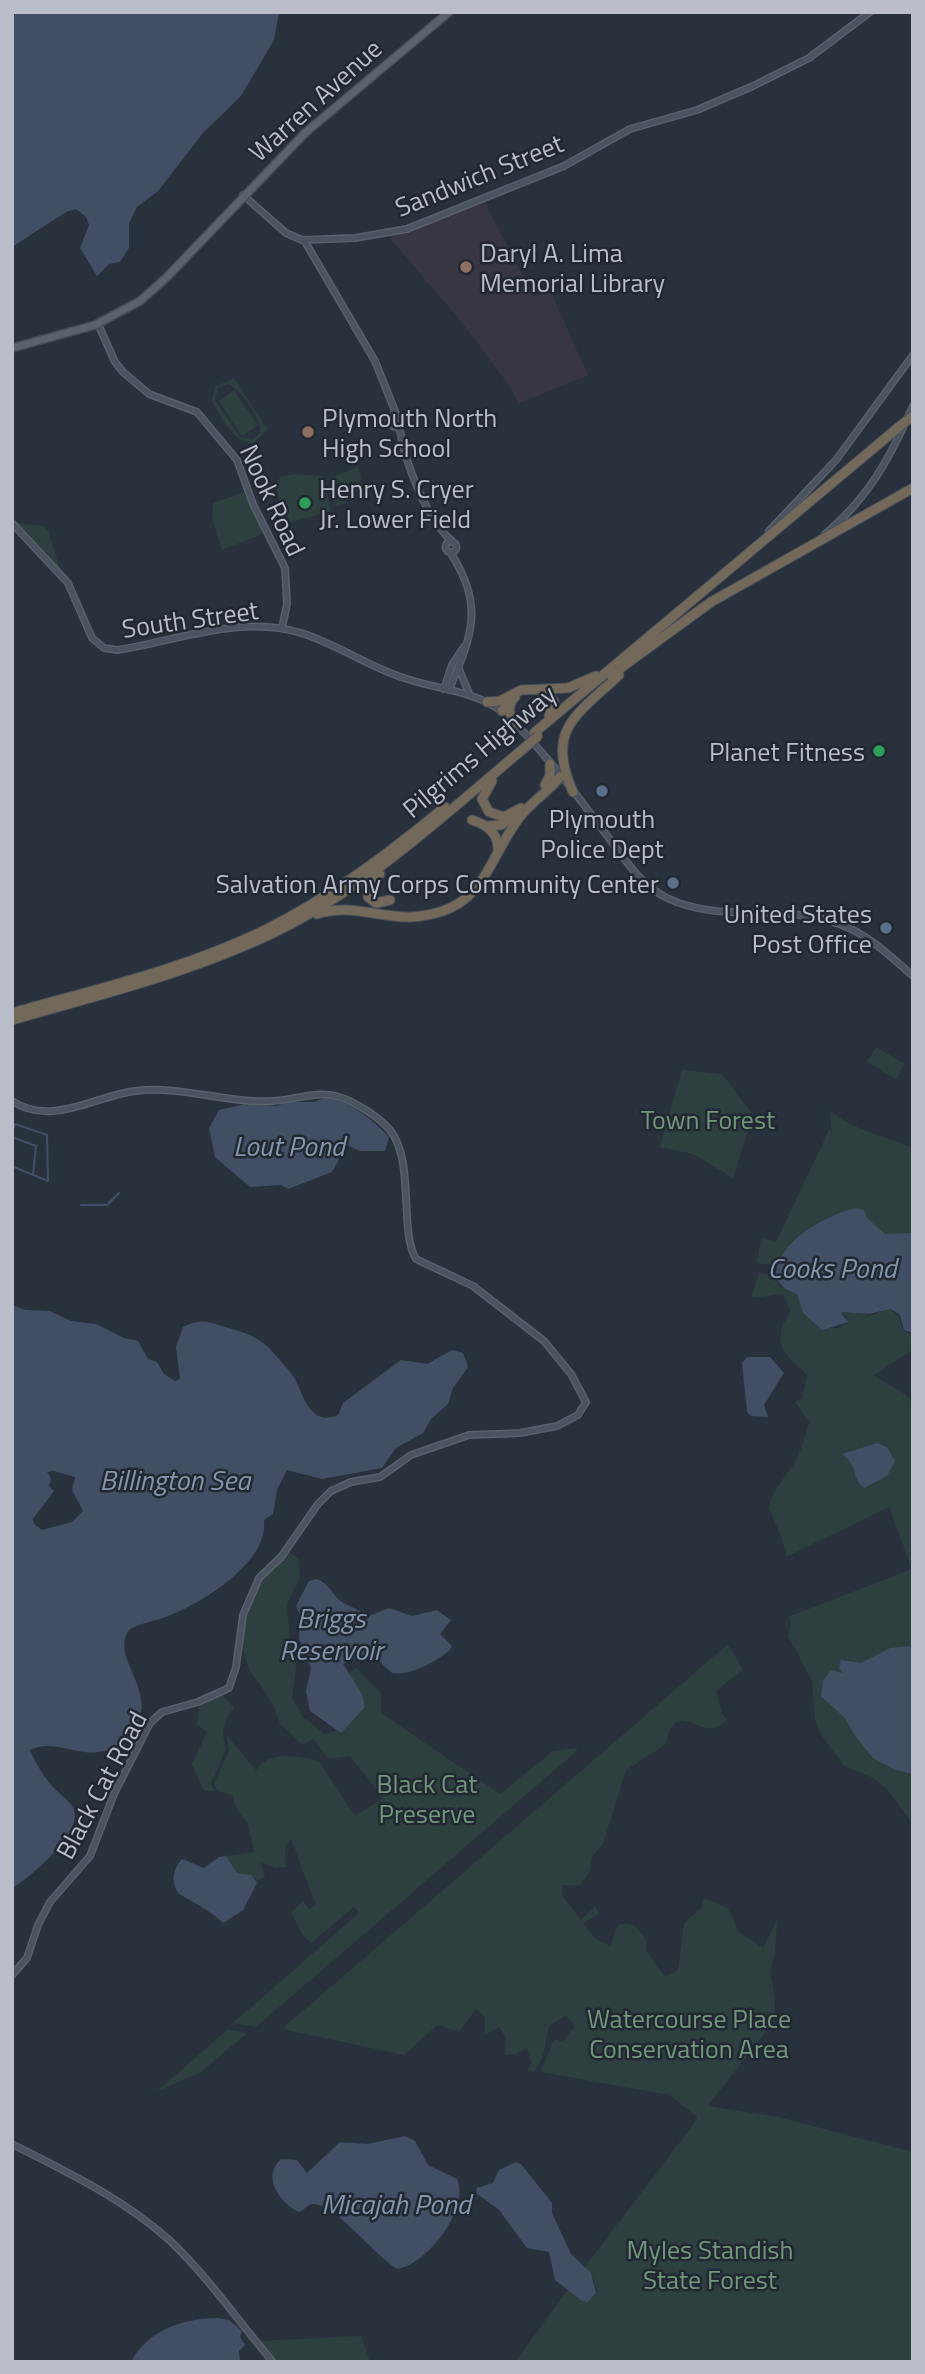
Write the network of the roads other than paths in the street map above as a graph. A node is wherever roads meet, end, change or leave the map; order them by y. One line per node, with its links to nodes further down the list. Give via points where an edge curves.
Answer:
1 (449, 12): 3 (main road, Warren Avenue, via 325,114)
2 (870, 12): 4 (street, Sandwich Street, via 792,68 710,106 627,130 556,170 407,229)
3 (243, 195): 4 (street, via 286,233); 5 (main road, via 164,281 134,306)
4 (307, 241): 9 (street, via 375,361)
5 (98, 324): 6 (main road); 20 (street, Nook Road, via 123,372 148,393 197,412 237,460 285,568 287,604)
6 (12, 348)
7 (913, 355): 19 (street, via 836,460)
8 (913, 406): 17 (street, via 870,489 842,520)
9 (394, 416): 11 (street, via 400,419); 11 (street, via 389,423)
10 (913, 416): 19 (highway, Pilgrims Highway, bridge)
11 (396, 426): 14 (street, via 425,503)
12 (913, 488): 17 (highway, Pilgrims Highway)
13 (12, 523): 20 (street, South Street, via 68,583 88,633 104,648 249,626)
14 (442, 532): 15 (street); 16 (street)
15 (453, 542): 16 (street); 18 (street)
16 (445, 545): 18 (street)
17 (808, 546): 21 (highway, Pilgrims Highway)
18 (452, 552): 22 (street, via 473,611)
19 (741, 558): 24 (highway, Pilgrims Highway)
20 (282, 628): 25 (street, South Street, via 404,679)
21 (659, 637): 31 (highway, Pilgrims Highway); 37 (highway, via 567,729 562,760)
22 (464, 647): 23 (street); 25 (street, via 452,666)
23 (458, 667): 25 (street); 26 (street)
24 (610, 669): 27 (highway, via 571,687 521,690); 31 (highway, Pilgrims Highway)
25 (447, 689): 26 (street, South Street)
26 (472, 696): 28 (street, South Street)
27 (509, 699): 28 (highway); 29 (highway); 30 (highway); 31 (highway, via 544,693 554,700 553,711)
28 (486, 702): 29 (street, South Street)
29 (502, 711): 30 (street, South Street)
30 (515, 723): 34 (street, South Street)
31 (536, 734): 32 (highway, Pilgrims Highway, bridge)
32 (521, 747): 33 (highway, Pilgrims Highway); 46 (highway, Pilgrims Highway, via 372,865 280,922 177,965)
33 (514, 756): 38 (highway, via 486,787 482,799 496,816); 41 (highway, Pilgrims Highway)
34 (550, 764): 35 (street, South Street); 36 (highway)
35 (560, 777): 36 (highway); 37 (street, South Street)
36 (546, 788): 37 (highway, via 560,786); 38 (highway); 42 (highway, via 518,820)
37 (573, 792): 45 (street, South Street, via 633,871 664,896 709,911 834,922 866,937)
38 (521, 808): 40 (highway, via 505,823)
39 (472, 820): 40 (highway)
40 (486, 826): 42 (highway, via 498,840)
41 (428, 830): 43 (highway, via 368,887 368,897 374,903 391,897 393,911); 44 (highway, Pilgrims Highway, via 359,882)
42 (496, 860): 43 (highway, via 479,886 458,903)
43 (406, 917): 44 (highway, via 332,909)
44 (285, 926): 47 (highway, Pilgrims Highway, via 191,967)
45 (913, 976)
46 (12, 1013)
47 (12, 1020)
48 (12, 1101): 49 (street, Black Cat Road, via 52,1111 130,1092 166,1090 270,1101 326,1095 351,1103 379,1120 395,1139 416,1259 473,1286 544,1341 586,1402 578,1415 565,1423 530,1432 486,1433 453,1440 407,1457 380,1476 342,1485 323,1499 257,1583 243,1615 229,1688 169,1709 153,1720 114,1794 90,1856 47,1906 27,1958)
49 (12, 1975)
50 (12, 2144): 51 (street, via 102,2190 156,2230)
51 (273, 2362)

